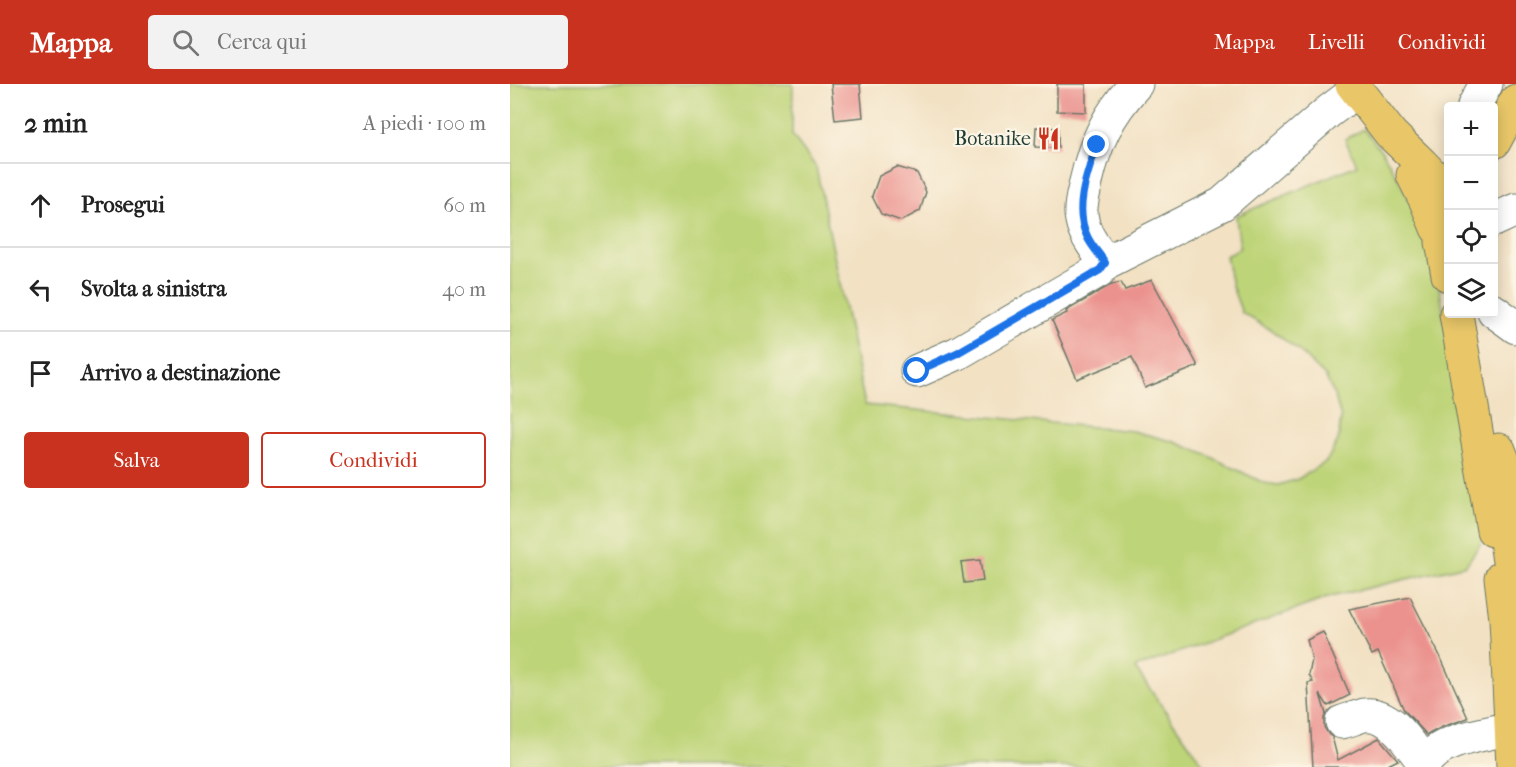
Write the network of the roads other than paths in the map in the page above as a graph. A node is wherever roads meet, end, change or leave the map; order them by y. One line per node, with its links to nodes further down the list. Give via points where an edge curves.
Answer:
1 (1136, 84): 10 (lane, via 1111,114 1083,195 1080,213 1087,236)
2 (1486, 84): 5 (lane)
3 (1354, 87): 7 (main road, via 1391,134 1443,186); 10 (lane, via 1222,204)
4 (1516, 101): 6 (main road)
5 (1476, 102)
6 (1498, 139)
7 (1444, 210)
8 (1516, 210): 9 (lane)
9 (1498, 218)
10 (1105, 263): 15 (lane, via 1100,270 957,353)
11 (1498, 314): 14 (lane)
12 (1457, 318): 17 (main road)
13 (1474, 318): 16 (main road)
14 (1516, 327)
15 (917, 371)
16 (1499, 450): 17 (main road); 18 (main road)
17 (1502, 498): 19 (main road); 21 (main road)
18 (1516, 522)
19 (1516, 610)
20 (1342, 722): 22 (lane, via 1366,715 1379,717 1394,725)
21 (1511, 728): 22 (lane, via 1446,746 1433,752); 23 (main road)
22 (1424, 765)
23 (1513, 767)

